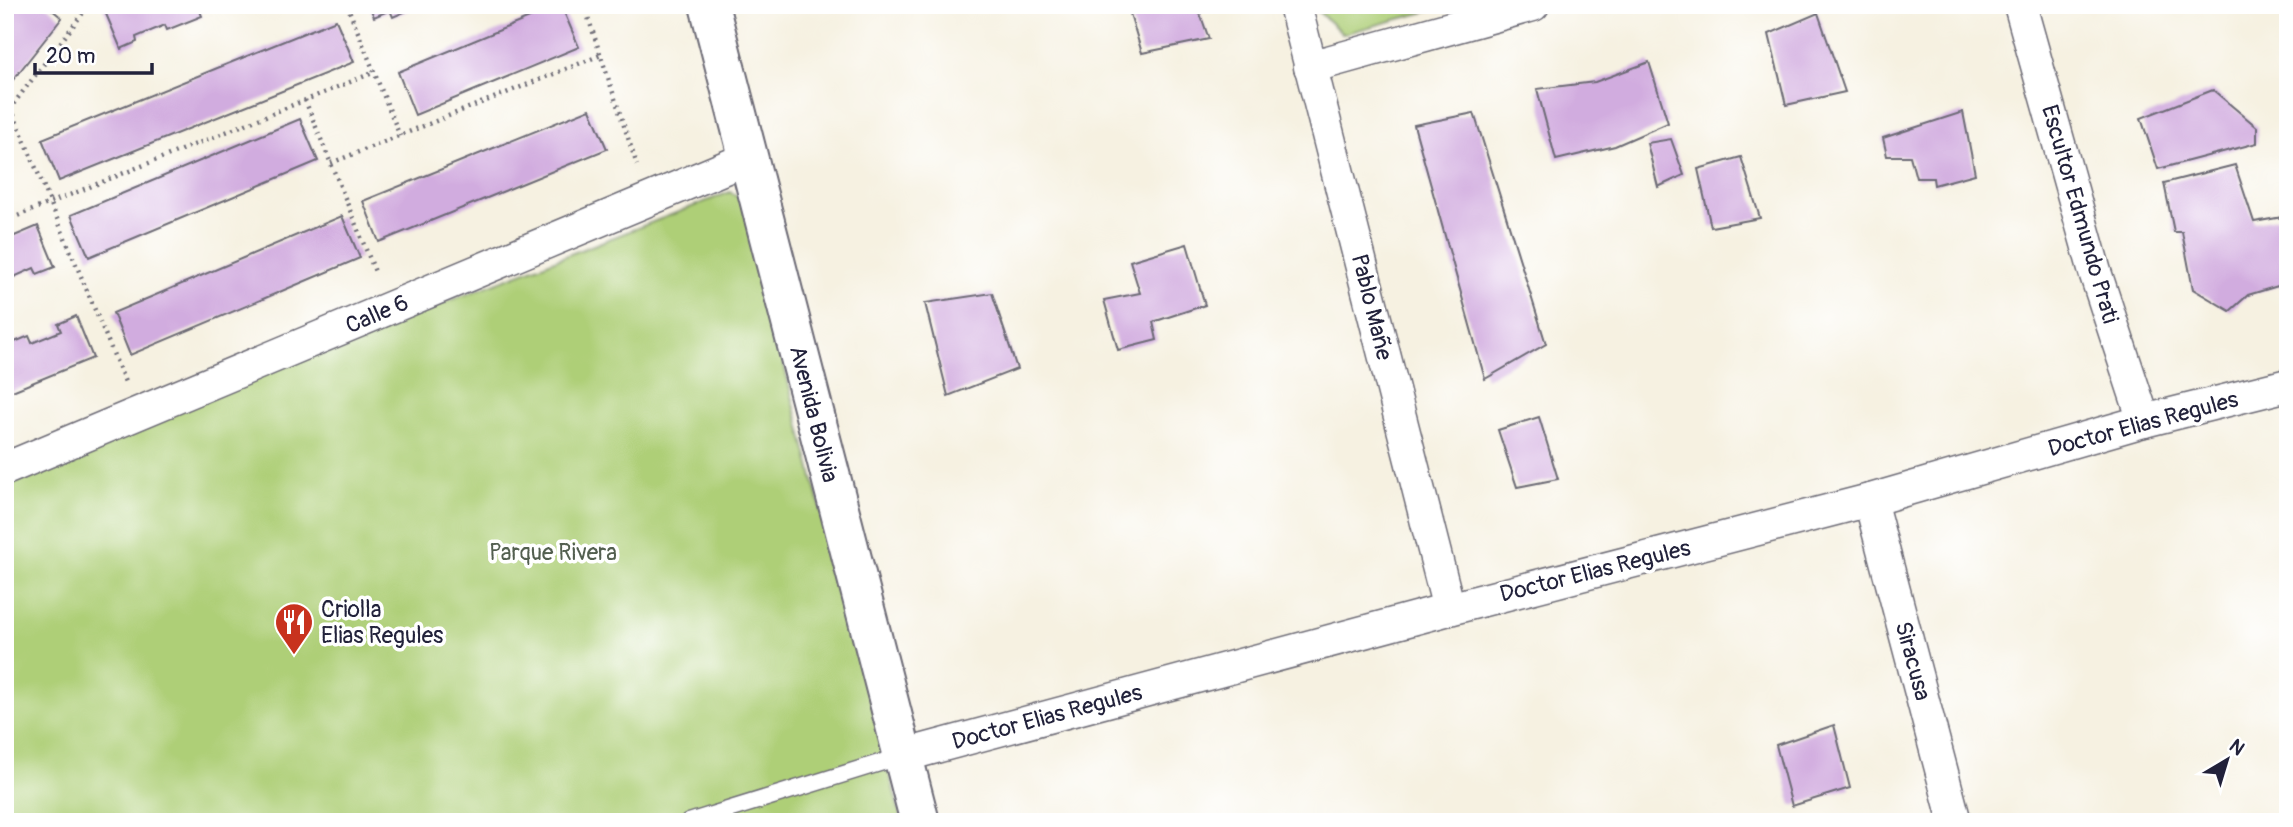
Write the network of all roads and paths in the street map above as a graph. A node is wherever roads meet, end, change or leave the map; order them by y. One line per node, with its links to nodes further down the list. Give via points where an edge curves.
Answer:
1 (89, 5): 12 (path)
2 (347, 5): 10 (path)
3 (584, 5): 8 (path)
4 (709, 5): 15 (street, Avenida Bolivia)
5 (1295, 5): 9 (street, Pablo Mañe)
6 (1532, 5): 9 (street)
7 (2020, 5): 23 (street, Escultor Edmundo Prati, via 2095,272)
8 (601, 55): 14 (path); 17 (path)
9 (1310, 67): 26 (street, Pablo Mañe)
10 (374, 72): 11 (path); 14 (path)
11 (305, 100): 16 (path); 18 (path)
12 (11, 108): 13 (path); 18 (path)
13 (5, 115)
14 (400, 136): 16 (path)
15 (748, 158): 24 (street, Calle 6); 27 (street, Avenida Bolivia)
16 (331, 163): 20 (path)
17 (638, 167)
18 (50, 202): 19 (path); 22 (path)
19 (5, 221)
20 (380, 284)
21 (2288, 385): 23 (street, Doctor Elias Regules)
22 (127, 386)
23 (2144, 421): 25 (street, Doctor Elias Regules)
24 (5, 469)
25 (1870, 500): 26 (street, Doctor Elias Regules); 30 (street, Siracusa)
26 (1449, 609): 27 (street, Doctor Elias Regules)
27 (902, 756): 28 (lane); 29 (street, Avenida Bolivia)
28 (688, 822)
29 (920, 822)
30 (1955, 822)

